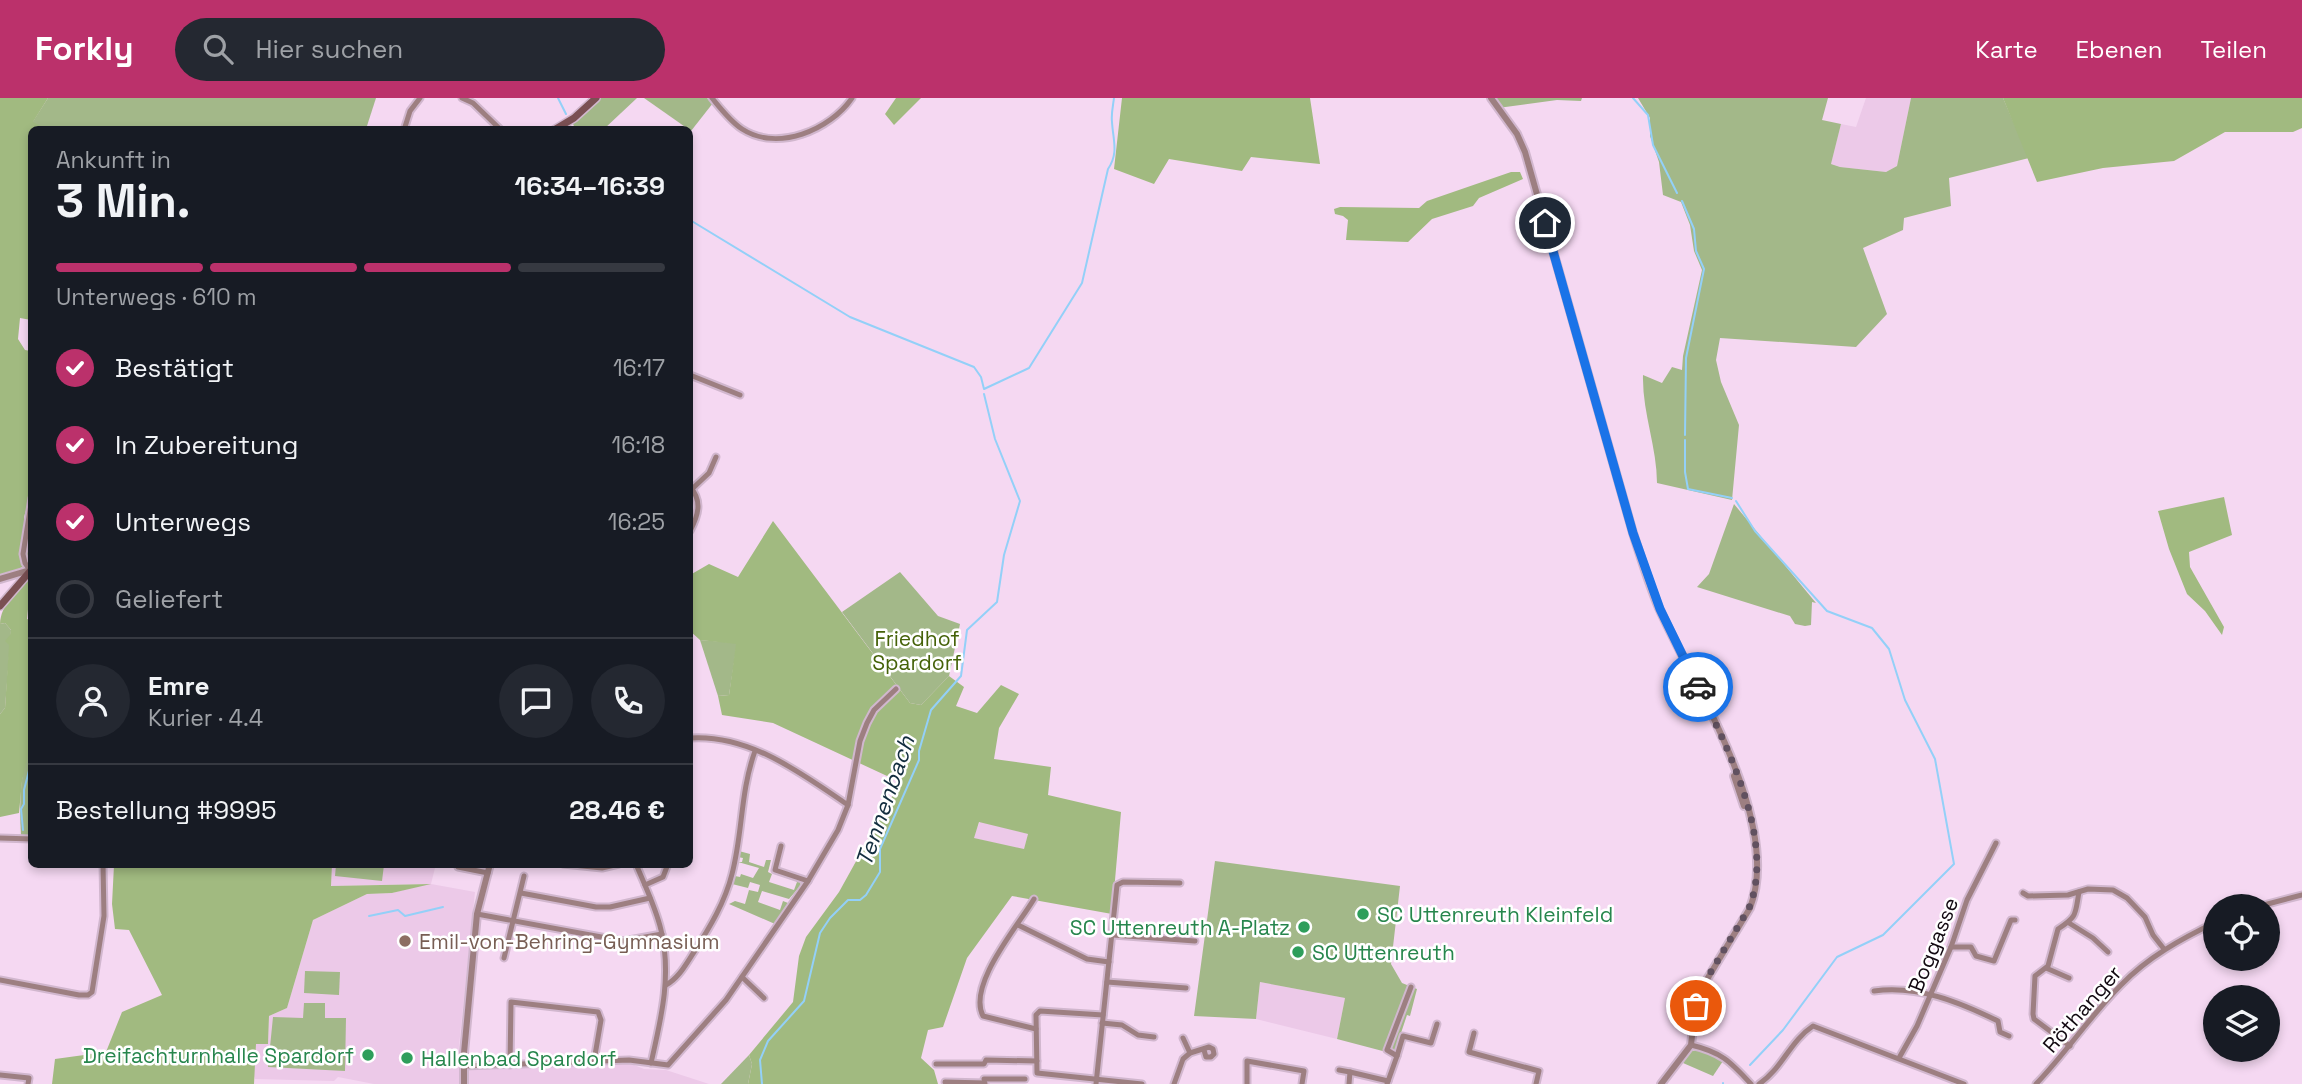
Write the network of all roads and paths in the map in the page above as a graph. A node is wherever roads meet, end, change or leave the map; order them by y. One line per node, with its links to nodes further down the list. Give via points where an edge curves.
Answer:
1 (420, 98): 7 (street)
2 (462, 98): 8 (street)
3 (596, 98): 9 (main road)
4 (712, 98): 5 (street, via 731,121 765,138 798,135 825,123)
5 (852, 98)
6 (1490, 98): 80 (street, via 1525,152 1650,586 1741,783 1750,820 1755,894 1698,996)
7 (405, 126)
8 (497, 126)
9 (560, 126)
10 (693, 376): 11 (street)
11 (740, 395)
12 (716, 457): 13 (street, via 709,472)
13 (693, 486)
14 (693, 491): 15 (street, via 698,500)
15 (693, 522)
16 (28, 523): 17 (street, via 23,554)
17 (28, 566)
18 (28, 570): 20 (street)
19 (28, 573): 21 (main road)
20 (0, 579)
21 (0, 606)
22 (896, 689): 25 (street, via 867,723)
23 (693, 738): 24 (street, via 723,739)
24 (755, 751): 25 (street, via 796,769); 66 (street, via 744,785 733,873 723,902 676,978)
25 (848, 805): 37 (street)
26 (0, 838): 27 (street)
27 (28, 839)
28 (1996, 843): 56 (street, Boggasse, via 1967,900)
29 (782, 846): 37 (street, via 775,870)
30 (103, 868): 64 (street, via 104,916 92,992 79,995)
31 (463, 868): 35 (street)
32 (489, 868): 35 (street)
33 (638, 868): 39 (street)
34 (666, 868): 39 (street, via 663,877)
35 (488, 873): 47 (street)
36 (524, 876): 41 (street)
37 (808, 881): 62 (street)
38 (1180, 883): 54 (street, via 1117,885)
39 (645, 885): 44 (street)
40 (2079, 892): 42 (street); 50 (street); 57 (street, via 2106,889 2122,895 2148,920)
41 (521, 893): 44 (street, via 597,907); 49 (street)
42 (2023, 893)
43 (2302, 895): 46 (street)
44 (650, 898): 53 (street)
45 (1034, 900): 51 (street)
46 (2280, 901)
47 (477, 914): 49 (street); 92 (street)
48 (2015, 920): 56 (street, via 2011,920 1994,961 1976,956 1971,947)
49 (513, 922): 53 (street, via 623,941); 59 (street)
50 (2069, 923): 58 (street); 61 (street, via 2057,932)
51 (1018, 925): 60 (street, via 1087,959); 75 (street, via 990,968 978,1008 982,1016)
52 (2203, 928): 57 (street, Röthanger)
53 (662, 934): 66 (street)
54 (1112, 935): 55 (street); 60 (street)
55 (1195, 942)
56 (1951, 947): 70 (street, Boggasse)
57 (2164, 949): 81 (street, Röthanger, via 2121,985)
58 (2108, 952)
59 (504, 958)
60 (1109, 962): 65 (street)
61 (2046, 968): 63 (street); 81 (street, via 2035,976 2033,1018)
62 (742, 977): 71 (street); 88 (street, via 668,1065)
63 (2069, 978)
64 (0, 980)
65 (1107, 982): 67 (street); 72 (street)
66 (666, 985): 88 (street)
67 (1186, 988)
68 (1410, 988): 84 (street, via 1387,1050)
69 (1874, 991): 70 (street, via 1901,989)
70 (1930, 995): 77 (street, via 1994,1019 2000,1032); 85 (street, Boggasse)
71 (764, 998)
72 (1103, 1015): 73 (street); 75 (street, via 1040,1011)
73 (1102, 1023): 78 (street, via 1122,1024 1138,1035); 97 (street)
74 (1437, 1024): 84 (street, via 1432,1043 1404,1036)
75 (1036, 1029): 87 (street)
76 (1474, 1033): 108 (street, via 1469,1052 1539,1071)
77 (2009, 1036)
78 (1154, 1037)
79 (1183, 1038): 83 (street)
80 (1691, 1045): 109 (street); 110 (street, via 1725,1057)
81 (2070, 1046): 113 (street, Röthanger)
82 (1204, 1050): 83 (street)
83 (1190, 1053): 104 (street)
84 (1397, 1056): 100 (street)
85 (1899, 1058): 111 (street, via 1813,1026); 112 (street)
86 (594, 1061): 88 (street); 91 (street); 91 (street, via 601,1020 598,1012 511,1002)
87 (1037, 1062): 90 (street, via 986,1060); 97 (street, via 1037,1073)
88 (651, 1063)
89 (936, 1064): 90 (street)
90 (984, 1064): 99 (street)
91 (510, 1065): 92 (street)
92 (464, 1066): 102 (street)
93 (1339, 1070): 94 (street)
94 (1350, 1072): 100 (street); 107 (street)
95 (0, 1075): 101 (street, via 29,1079)
96 (1025, 1079): 99 (street)
97 (1096, 1081): 103 (street)
98 (945, 1082): 99 (street)
99 (984, 1082)
100 (1387, 1082)
101 (28, 1084)
102 (464, 1084)
103 (1142, 1084)
104 (1174, 1084)
105 (1247, 1084): 106 (street, via 1247,1061 1306,1069)
106 (1302, 1084)
107 (1349, 1084)
108 (1536, 1084)
109 (1661, 1084)
110 (1751, 1084)
111 (1759, 1084)
112 (1964, 1084)
113 (2036, 1084)

